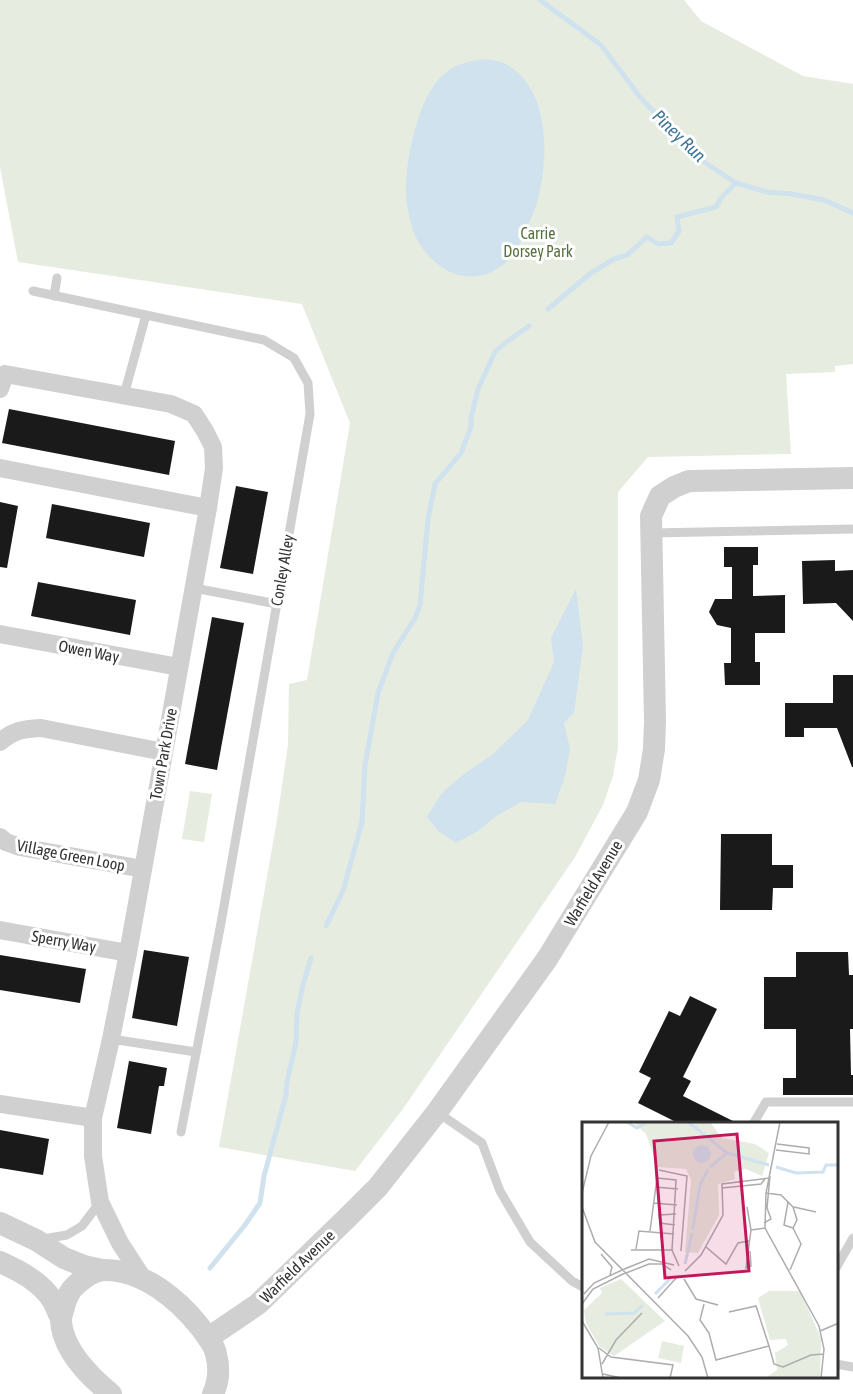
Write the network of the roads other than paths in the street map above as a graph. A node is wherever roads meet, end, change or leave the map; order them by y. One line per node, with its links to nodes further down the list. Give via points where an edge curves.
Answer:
1 (57, 278): 3 (lane)
2 (33, 291): 3 (lane, Conley Alley)
3 (54, 296): 4 (lane, Conley Alley)
4 (147, 315): 6 (lane); 13 (lane, Conley Alley, via 264,340 294,358 308,383 310,414)
5 (2, 381): 6 (street, Town Park Drive)
6 (124, 395): 9 (street, Town Park Drive, via 171,404 194,414 213,447)
7 (0, 468): 9 (street)
8 (853, 478): 11 (street, Warfield Avenue, via 689,482 660,496 651,516)
9 (208, 508): 12 (street, Town Park Drive)
10 (853, 529): 11 (lane)
11 (652, 533): 26 (street, Warfield Avenue, via 656,721 649,780 637,812 553,950)
12 (194, 588): 13 (lane); 15 (street, Town Park Drive)
13 (277, 604): 23 (lane, Conley Alley)
14 (0, 634): 15 (street, Owen Way)
15 (179, 668): 17 (street, Town Park Drive)
16 (0, 742): 17 (street, via 22,729 41,728)
17 (164, 752): 19 (street, Town Park Drive)
18 (0, 837): 19 (street, Village Green Loop, via 20,847)
19 (143, 869): 21 (street, Town Park Drive)
20 (0, 930): 21 (street, Sperry Way)
21 (128, 953): 22 (street, Town Park Drive)
22 (111, 1039): 23 (lane); 27 (street, Town Park Drive)
23 (196, 1052): 29 (lane, Conley Alley)
24 (853, 1102): 28 (lane, via 766,1102)
25 (0, 1104): 27 (street)
26 (437, 1112): 38 (lane, via 482,1143 500,1191 530,1242); 40 (street, Warfield Avenue, via 378,1188 258,1304)
27 (93, 1118): 30 (street, Town Park Drive, via 93,1156)
28 (754, 1122)
29 (181, 1132)
30 (100, 1202): 33 (lane, via 82,1226 67,1235); 37 (street, Town Park Drive)
31 (0, 1223): 33 (street)
32 (853, 1238): 35 (lane)
33 (36, 1240): 36 (street, via 64,1258)
34 (0, 1262): 39 (street, via 43,1289)
35 (838, 1266)
36 (102, 1270): 37 (street); 39 (street, via 86,1275 72,1288)
37 (144, 1280): 40 (street, via 169,1296)
38 (582, 1286)
39 (61, 1318): 43 (street, via 63,1333 74,1355 94,1381)
40 (208, 1338): 44 (street, via 219,1369)
41 (838, 1364): 42 (lane)
42 (853, 1367)
43 (111, 1394)
44 (213, 1394)

